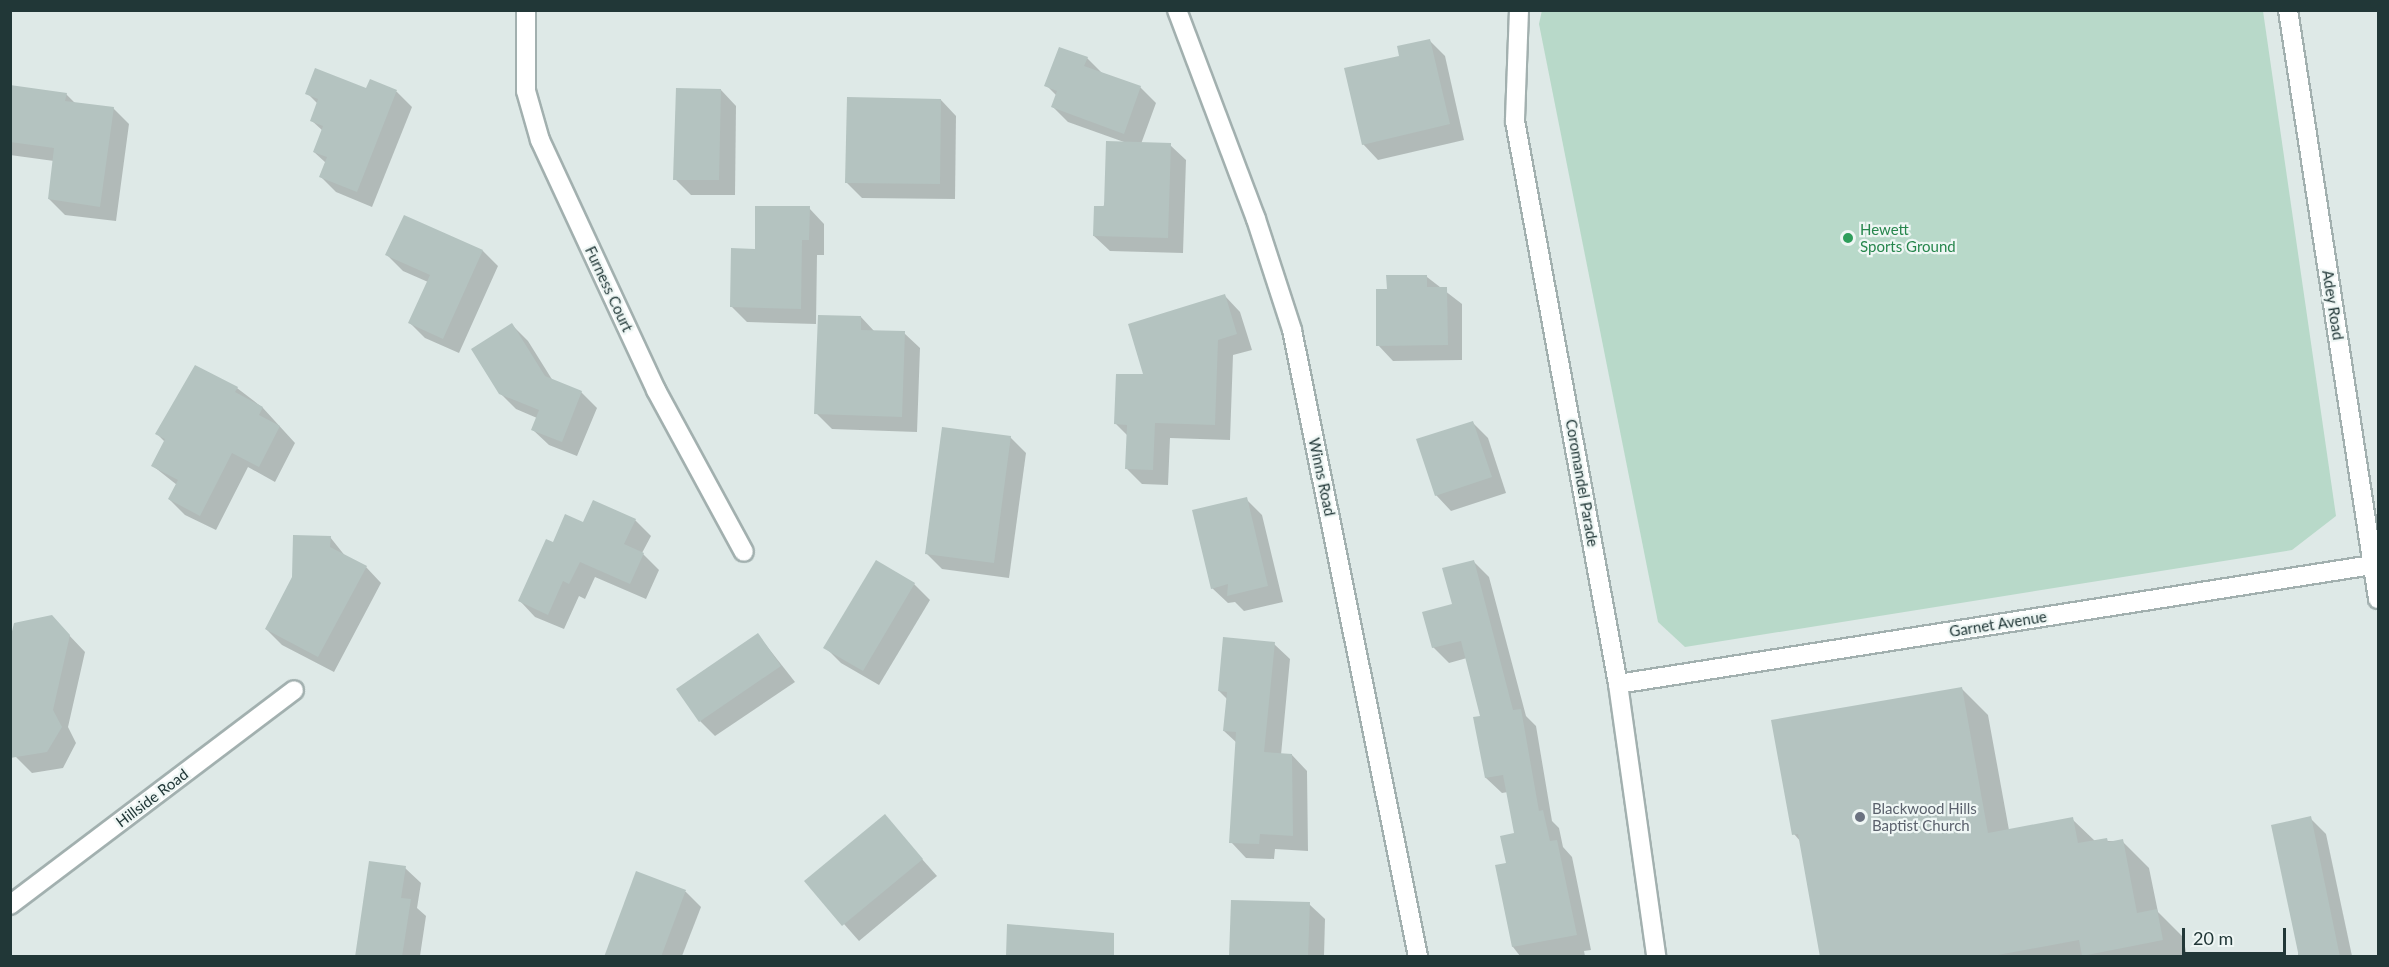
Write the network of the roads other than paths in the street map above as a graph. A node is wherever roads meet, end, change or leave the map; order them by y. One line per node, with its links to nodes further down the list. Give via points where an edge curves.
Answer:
1 (526, 10): 5 (street, Furness Court, via 526,91 540,140 656,390)
2 (1176, 10): 11 (street, Winns Road, via 1256,219 1292,330)
3 (1519, 10): 8 (street, Coromandel Parade, via 1515,121)
4 (2288, 10): 6 (street, Adey Road)
5 (744, 552)
6 (2375, 564): 7 (street, Adey Road); 8 (street, Garnet Avenue)
7 (2379, 599)
8 (1618, 684): 12 (street, Coromandel Parade)
9 (294, 690): 10 (street, Hillside Road)
10 (10, 905)
11 (1419, 957)
12 (1656, 957)

